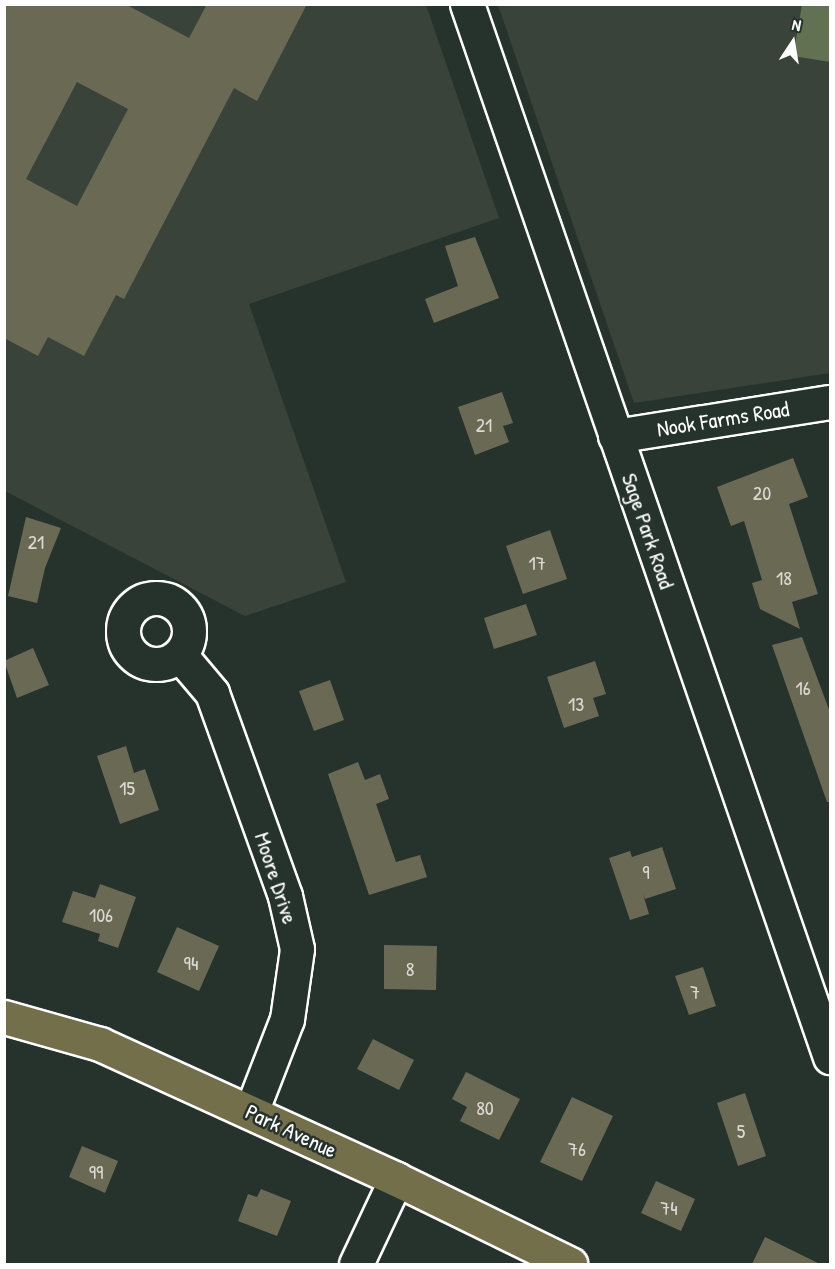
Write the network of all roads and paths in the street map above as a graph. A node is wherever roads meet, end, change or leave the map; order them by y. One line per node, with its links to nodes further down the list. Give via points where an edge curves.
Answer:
1 (467, 4): 3 (street, Sage Park Road)
2 (831, 402): 3 (street, Nook Farms Road)
3 (615, 436): 6 (street, Sage Park Road)
4 (180, 655): 7 (street, Moore Drive, via 212,693 285,896 297,949 287,1019)
5 (4, 1017): 7 (main road, Park Avenue, via 100,1044)
6 (831, 1057)
7 (251, 1112): 8 (main road, Park Avenue)
8 (396, 1179): 9 (street); 10 (main road, Park Avenue)
9 (356, 1264)
10 (570, 1264)

